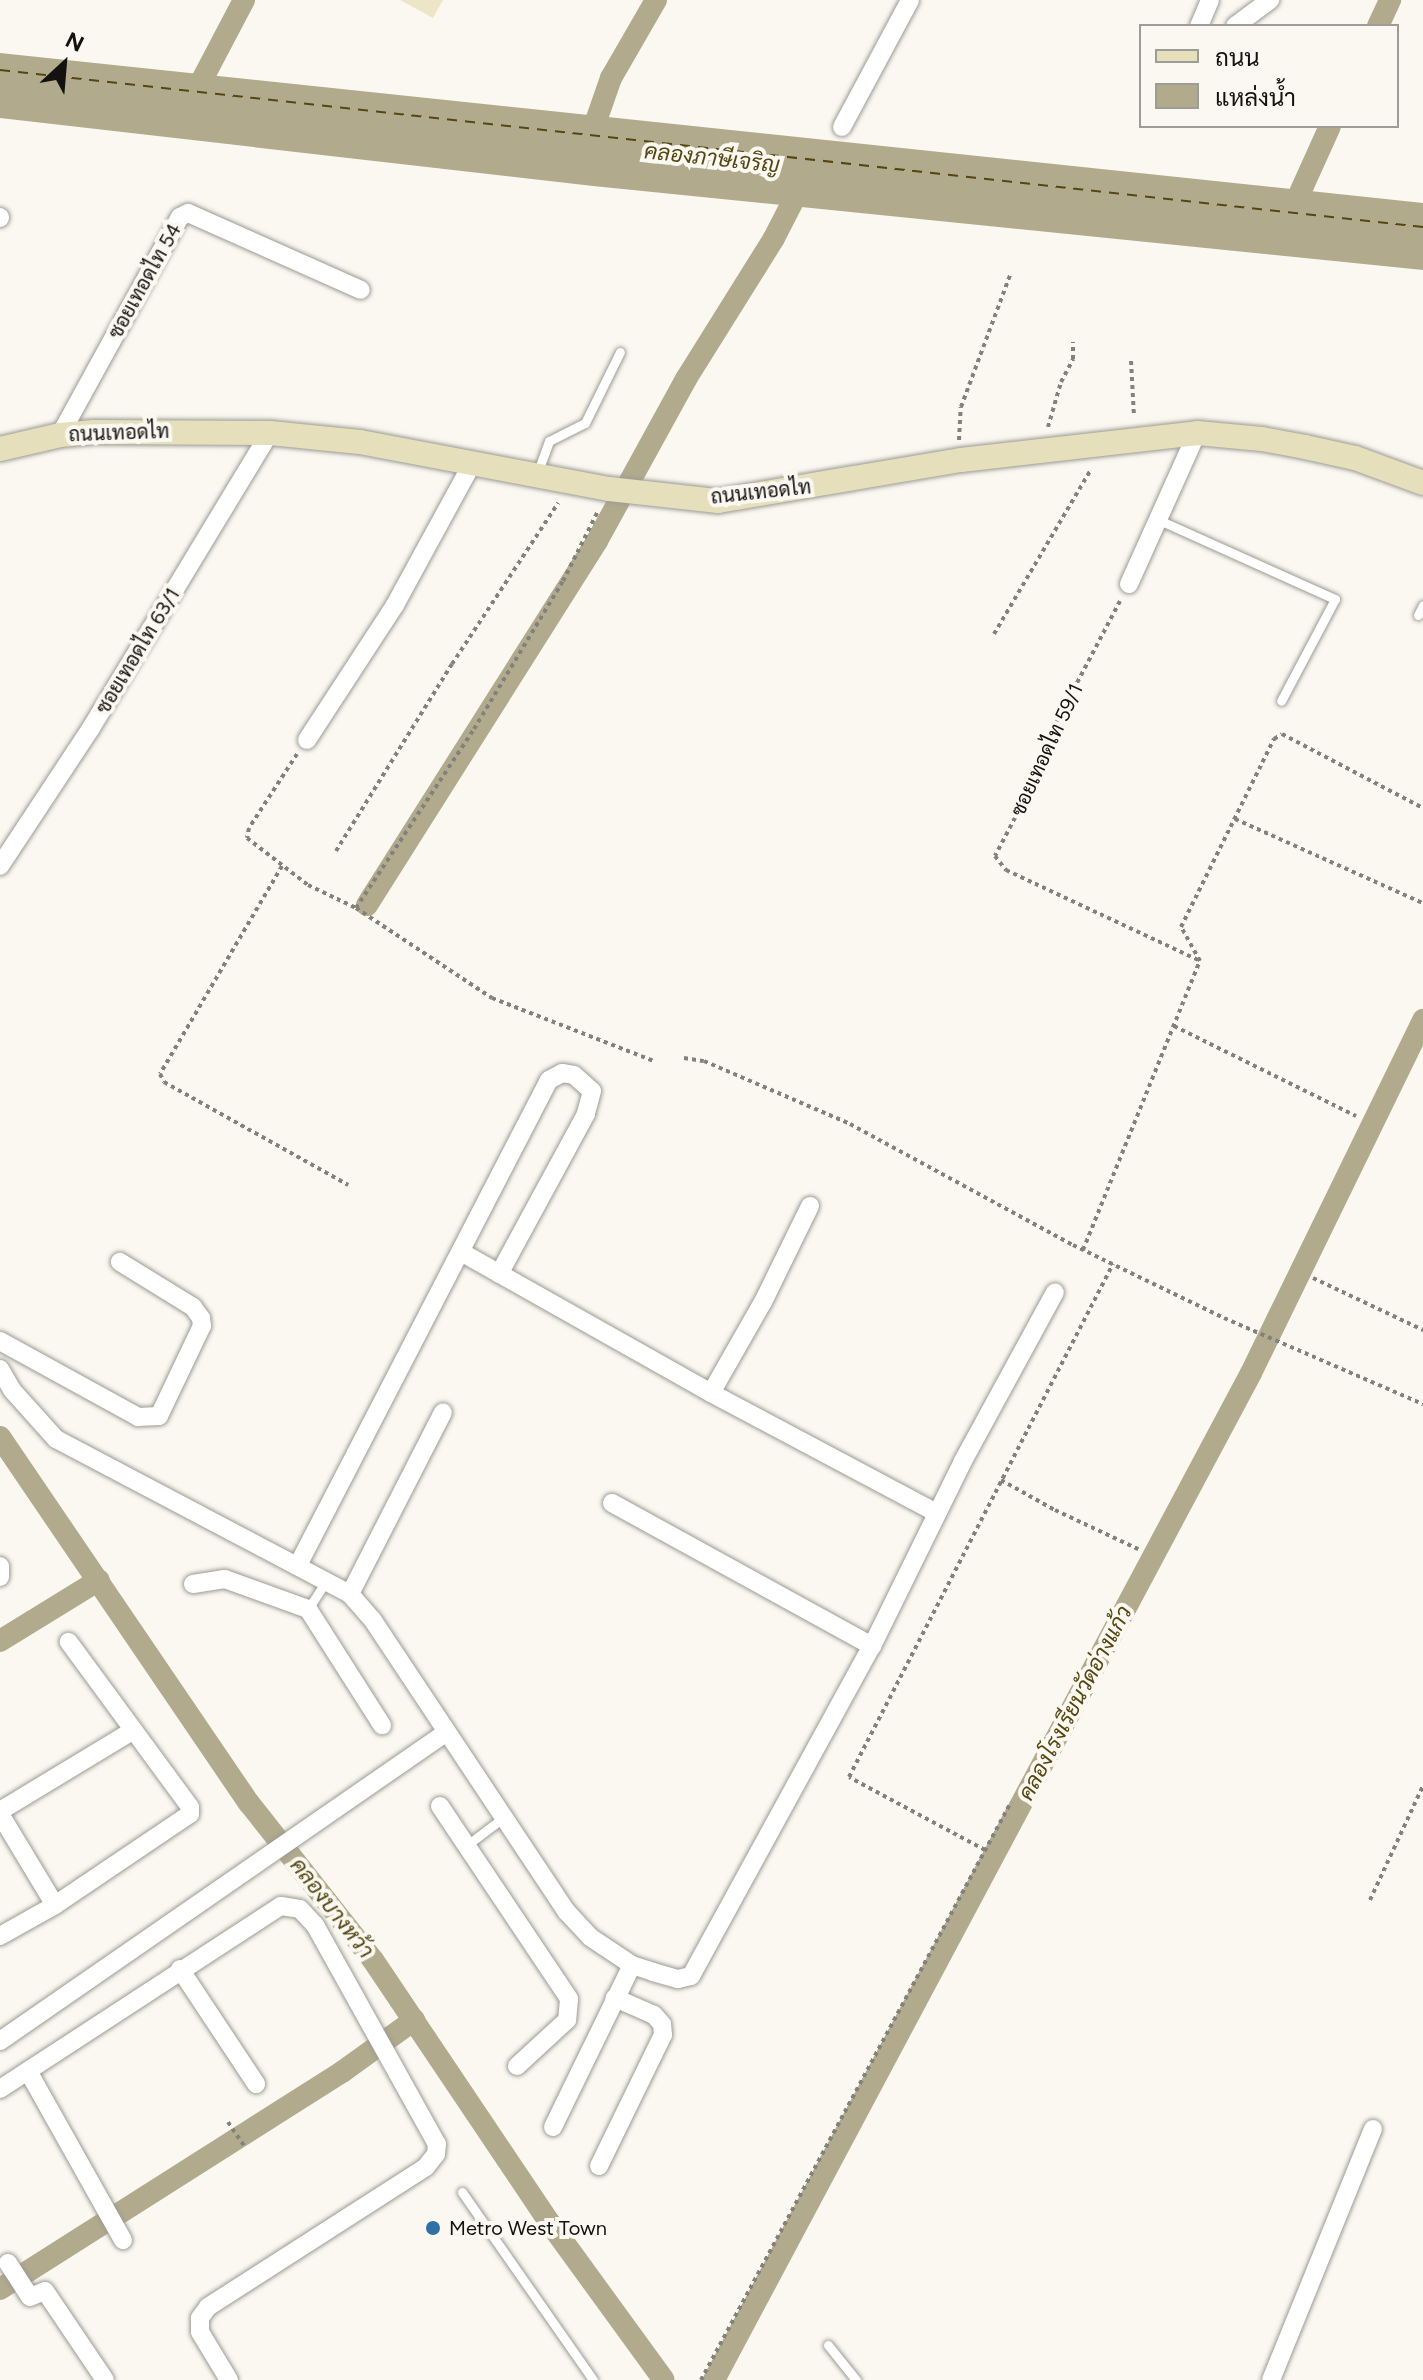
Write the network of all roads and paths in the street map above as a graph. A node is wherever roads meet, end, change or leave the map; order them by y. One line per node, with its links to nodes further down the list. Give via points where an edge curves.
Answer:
1 (910, 0): 6 (street)
2 (1210, 0): 4 (street)
3 (1270, 0): 5 (street)
4 (1200, 24)
5 (1238, 24)
6 (842, 127)
7 (1010, 275): 19 (path, via 961,407)
8 (361, 290): 14 (street, ซอยเทอดไท 54, via 188,213 180,217)
9 (1073, 342): 18 (path, via 1073,359 1061,382)
10 (620, 352): 21 (lane, via 585,423 549,441)
11 (1131, 361): 15 (path)
12 (270, 433): 14 (main road, ถนนเทอดไท); 20 (main road, ถนนเทอดไท); 33 (street, ซอยเทอดไท 63/1, via 91,728)
13 (1197, 433): 15 (main road, ถนนเทอดไท); 23 (main road, ถนนเทอดไท, via 1355,458); 25 (street)
14 (60, 435): 17 (main road, ถนนเทอดไท)
15 (1134, 439): 16 (main road, ถนนเทอดไท)
16 (1104, 442): 18 (main road, ถนนเทอดไท); 27 (path, via 1077,499)
17 (0, 449)
18 (1042, 452): 19 (main road, ถนนเทอดไท)
19 (961, 460): 24 (main road, ถนนเทอดไท, via 718,501)
20 (473, 462): 21 (main road, ถนนเทอดไท); 29 (street, via 395,605)
21 (537, 474): 22 (main road, ถนนเทอดไท)
22 (573, 481): 24 (main road, ถนนเทอดไท); 32 (path)
23 (1423, 483)
24 (613, 490): 36 (path, via 490,702)
25 (1159, 520): 26 (street); 28 (lane, via 1335,599)
26 (1129, 584): 37 (path, ซอยเทอดไท 59/1, via 1058,719 1041,768 995,856 1006,870)
27 (994, 634)
28 (1281, 701)
29 (307, 740): 34 (path, via 247,833)
30 (1423, 808): 31 (path, via 1282,734 1274,739)
31 (1235, 819): 35 (path); 37 (path, via 1181,927)
32 (336, 851)
33 (0, 866)
34 (282, 866): 36 (path); 42 (path, via 160,1074 164,1082)
35 (1423, 903)
36 (356, 908): 40 (path, via 492,998)
37 (1200, 961): 38 (path)
38 (1174, 1026): 41 (path); 44 (path)
39 (684, 1058): 44 (path, via 704,1061 850,1124)
40 (654, 1061)
41 (1356, 1116)
42 (348, 1185)
43 (810, 1206): 54 (street)
44 (1083, 1250): 47 (path)
45 (461, 1252): 48 (street); 48 (street, via 549,1080 562,1073 574,1075 592,1091 586,1114); 61 (street)
46 (120, 1262): 52 (street, via 193,1307 201,1318 202,1326 159,1416 138,1417)
47 (1113, 1264): 55 (path); 57 (path)
48 (499, 1274): 54 (street)
49 (1313, 1278): 51 (path)
50 (1055, 1292): 59 (street)
51 (1423, 1330)
52 (0, 1341)
53 (0, 1369): 61 (street, via 56,1439)
54 (711, 1393): 59 (street)
55 (1423, 1404)
56 (443, 1412): 66 (street)
57 (1001, 1480): 60 (path); 79 (path, via 849,1777)
58 (612, 1503): 69 (street)
59 (937, 1513): 69 (street)
60 (1138, 1549)
61 (298, 1565): 64 (street)
62 (0, 1566): 63 (street)
63 (0, 1577)
64 (327, 1580): 66 (street); 67 (lane)
65 (193, 1584): 67 (street, via 225,1579)
66 (350, 1594): 72 (street)
67 (308, 1609): 70 (street)
68 (69, 1642): 71 (street)
69 (872, 1646): 83 (street, via 691,1976 678,1979)
70 (382, 1725)
71 (132, 1731): 76 (street); 81 (street, via 190,1807 190,1814)
72 (447, 1732): 77 (street); 86 (street)
73 (1423, 1786): 80 (path)
74 (1011, 1802): 79 (path)
75 (440, 1806): 78 (street)
76 (0, 1813): 81 (street)
77 (504, 1817): 78 (lane); 83 (street, via 566,1911 590,1937)
78 (467, 1845): 87 (street, via 569,1999 567,2020)
79 (985, 1850): 103 (path)
80 (1370, 1900)
81 (55, 1905): 82 (street)
82 (0, 1936)
83 (632, 1965): 85 (street)
84 (180, 1969): 88 (street); 89 (street); 101 (street, via 281,1906 300,1909 315,1925 437,2144 426,2167 208,2307 200,2318 200,2332)
85 (615, 1998): 92 (street); 95 (street, via 654,2015 663,2035)
86 (0, 2040)
87 (517, 2066)
88 (28, 2071): 90 (street); 97 (street)
89 (256, 2084)
90 (0, 2089)
91 (228, 2122): 94 (path)
92 (553, 2127)
93 (1373, 2129): 105 (street)
94 (245, 2147)
95 (599, 2166)
96 (462, 2192): 102 (lane)
97 (119, 2234)
98 (11, 2266): 100 (street, via 24,2298 45,2291)
99 (828, 2345): 104 (lane)
100 (105, 2380)
101 (229, 2380)
102 (593, 2380)
103 (701, 2380)
104 (856, 2380)
105 (1271, 2380)

